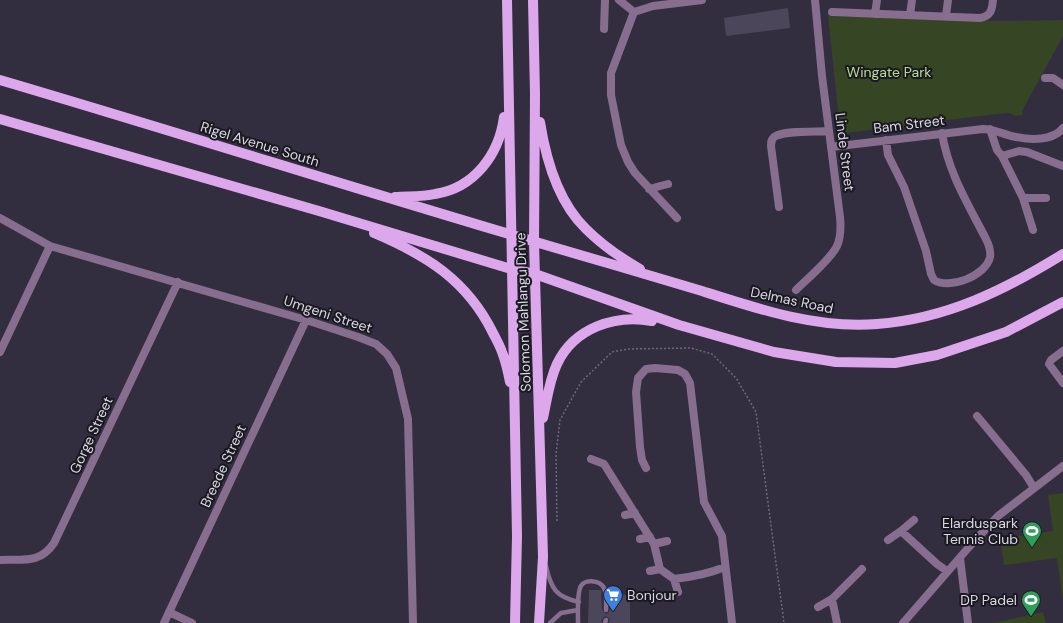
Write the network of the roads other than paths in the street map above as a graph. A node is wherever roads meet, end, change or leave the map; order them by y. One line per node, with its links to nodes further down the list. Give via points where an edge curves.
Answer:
1 (507, 0): 20 (main road, Solomon Mahlangu Drive)
2 (533, 0): 21 (main road, Solomon Mahlangu Drive)
3 (605, 0): 16 (street)
4 (619, 0): 11 (street)
5 (702, 0): 11 (street, via 653,6)
6 (815, 0): 25 (street, Linde Street)
7 (877, 0): 13 (street)
8 (912, 0): 14 (street)
9 (948, 0): 15 (street)
10 (993, 0): 15 (street, via 992,10 986,16)
11 (634, 12): 32 (street, via 611,73 611,95 623,152 635,173)
12 (832, 12): 13 (street)
13 (875, 14): 14 (street)
14 (910, 15): 15 (street)
15 (946, 16)
16 (604, 30)
17 (1045, 78): 19 (street, via 1053,78)
18 (0, 80): 33 (main road, Rigel Avenue South)
19 (1063, 85)
20 (508, 86): 33 (main road, via 503,126 497,146 487,164 471,179 465,184 436,194); 41 (main road, Solomon Mahlangu Drive)
21 (535, 94): 42 (main road, Solomon Mahlangu Drive); 47 (main road, via 544,147 560,193 572,212 600,242)
22 (0, 119): 37 (main road)
23 (1063, 128): 24 (street, via 1055,136 1038,139 1016,137)
24 (990, 129): 26 (street, Bam Street); 29 (street, via 997,150)
25 (829, 131): 28 (street, Linde Street); 36 (street, via 791,132 772,140)
26 (942, 133): 27 (street, Bam Street); 27 (street, via 944,148 955,179 990,251 988,262 978,273 968,280 954,283 934,280 931,274 926,251 904,187 888,155)
27 (886, 140): 28 (street, Bam Street)
28 (831, 147): 49 (street, Linde Street, via 840,217 839,238 832,254)
29 (1002, 156): 30 (street, via 1019,151 1027,152); 34 (street)
30 (1063, 166)
31 (668, 184): 32 (street)
32 (649, 189): 39 (street)
33 (385, 197): 41 (main road, Rigel Avenue South)
34 (1023, 198): 35 (street); 40 (street)
35 (1046, 198)
36 (779, 207)
37 (320, 211): 45 (main road); 56 (main road, via 416,253 465,290 487,320 502,352)
38 (0, 218): 43 (street, Umgeni Street)
39 (677, 218)
40 (1034, 230)
41 (511, 235): 42 (main road, Delmas Road); 45 (main road, Solomon Mahlangu Drive)
42 (534, 242): 46 (main road, Solomon Mahlangu Drive); 47 (main road, Delmas Road)
43 (50, 246): 48 (street, Umgeni Street); 54 (street)
44 (1063, 254): 47 (main road, Delmas Road, via 972,303 916,319 875,324 838,324 807,320 756,308)
45 (511, 268): 46 (main road); 56 (main road, Solomon Mahlangu Drive)
46 (535, 274): 52 (main road); 58 (main road, Solomon Mahlangu Drive)
47 (650, 276)
48 (178, 282): 51 (street, Umgeni Street); 73 (street, Gorge Street, via 49,551 42,556 27,559)
49 (796, 290)
50 (1063, 302): 52 (main road, via 1006,332 937,355 895,362 836,362 774,352)
51 (306, 320): 86 (street, Breede Street); 89 (street, Umgeni Street, via 376,344 387,354 396,368 406,409 409,438)
52 (679, 325): 58 (main road, via 641,319 621,319 598,326 577,339 557,363 550,383)
53 (1063, 351): 55 (street, via 1049,364)
54 (0, 352)
55 (1063, 383)
56 (515, 397): 90 (main road, Solomon Mahlangu Drive)
57 (977, 416): 62 (street)
58 (540, 436): 71 (main road, Solomon Mahlangu Drive)
59 (591, 459): 63 (street, via 604,464)
60 (1063, 466): 62 (street)
61 (646, 468): 74 (street, via 640,447 636,392 638,378 651,368 678,370 685,374 690,383 704,502 722,536)
62 (1034, 488): 72 (street, via 998,516)
63 (635, 513): 64 (street); 68 (street)
64 (625, 515)
65 (914, 520): 66 (street)
66 (901, 531): 69 (street); 78 (street)
67 (640, 539): 68 (street)
68 (652, 540): 70 (street); 75 (street)
69 (888, 540)
70 (667, 541)
71 (543, 557): 82 (lane, via 554,589 559,595); 91 (main road, Solomon Mahlangu Drive)
72 (960, 558): 78 (street); 97 (street)
73 (0, 560)
74 (724, 567): 79 (street, via 711,573); 94 (street)
75 (660, 569): 77 (street); 79 (street)
76 (862, 569): 81 (street)
77 (650, 571)
78 (947, 571): 96 (street)
79 (674, 579): 80 (street)
80 (678, 592)
81 (832, 599): 83 (street); 95 (street)
82 (579, 602): 84 (lane); 85 (lane, via 582,584 598,582 605,593)
83 (818, 607)
84 (578, 610): 92 (lane, via 560,613); 93 (lane)
85 (606, 610)
86 (169, 612): 87 (street, Breede Street); 88 (street)
87 (164, 623)
88 (192, 623)
89 (414, 623)
90 (515, 623)
91 (539, 623)
92 (550, 623)
93 (578, 623)
94 (732, 623)
95 (837, 623)
96 (903, 623)
97 (968, 623)

